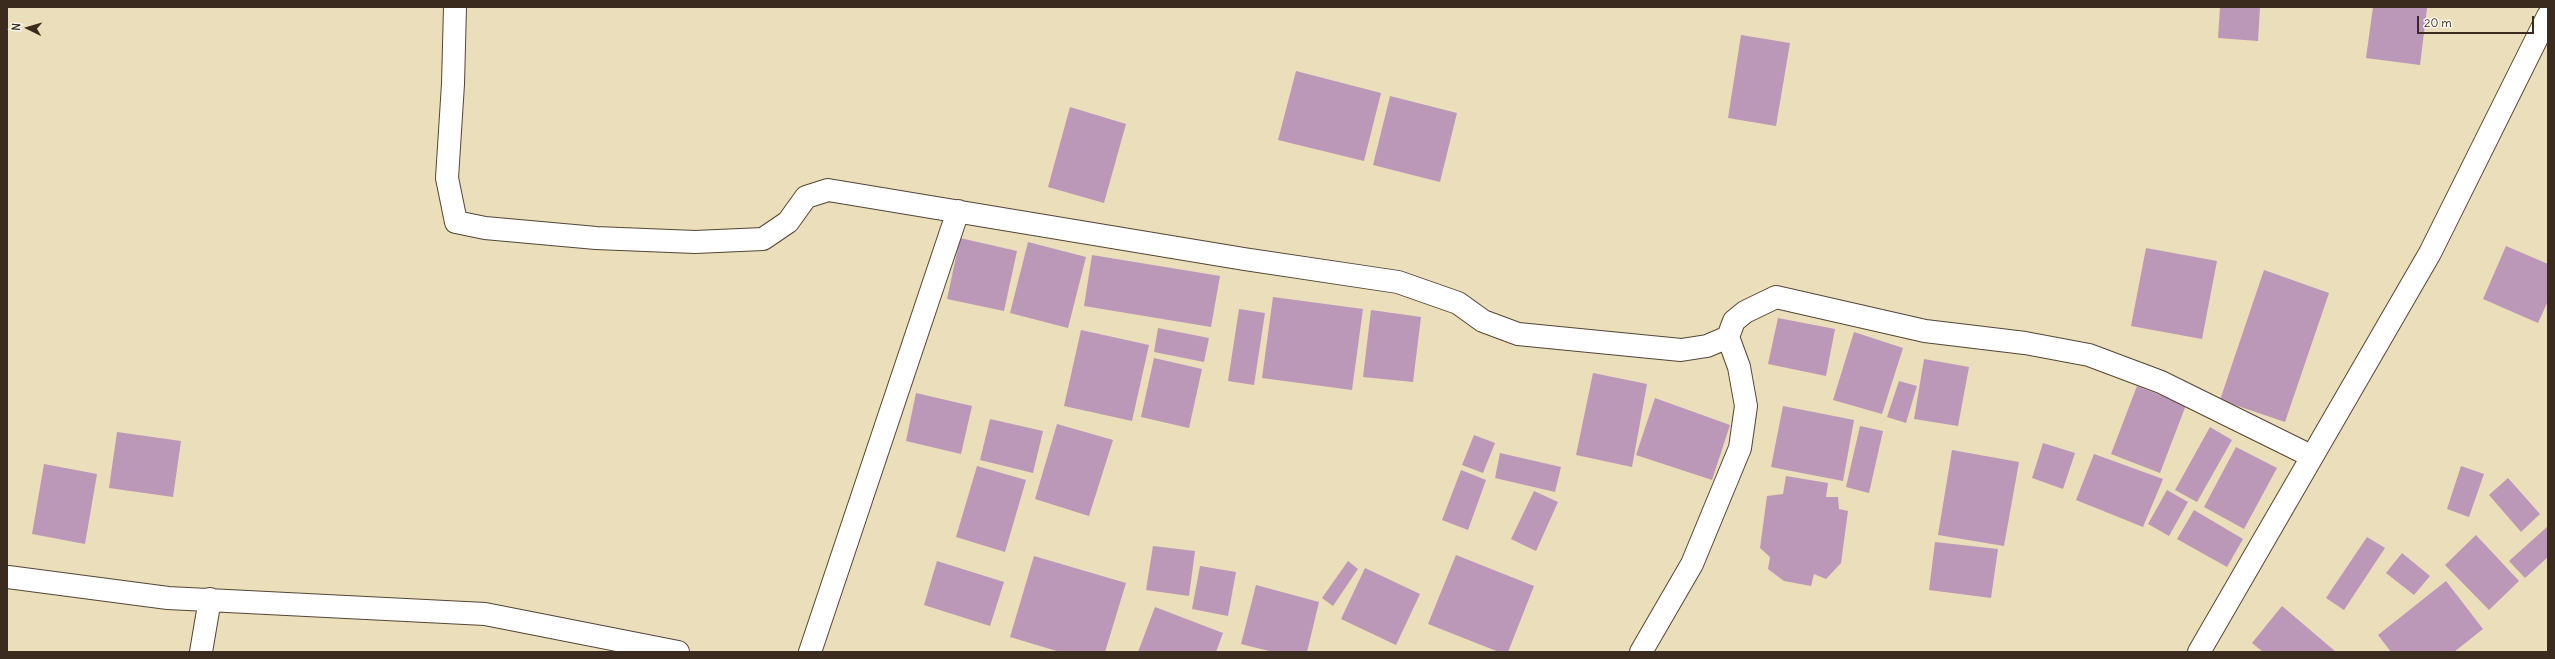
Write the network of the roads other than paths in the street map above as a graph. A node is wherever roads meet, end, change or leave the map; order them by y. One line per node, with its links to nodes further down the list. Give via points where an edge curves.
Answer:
1 (455, 7): 3 (street, via 447,178 456,222 485,228 596,238 695,242 763,239 788,222 806,197 828,190)
2 (2548, 16): 5 (street, via 2430,253)
3 (958, 211): 4 (street, via 1398,282 1458,304 1483,321 1518,334 1681,350 1707,346); 10 (street)
4 (1728, 337): 5 (street, via 1734,321 1745,312 1776,297 1925,331 2025,343 2090,355 2161,382); 11 (street, via 1739,367 1746,406 1740,448 1692,564)
5 (2311, 456): 12 (street)
6 (8, 577): 7 (street, via 168,598)
7 (210, 599): 8 (street); 9 (street, via 484,614)
8 (201, 652)
9 (678, 652)
10 (810, 652)
11 (1641, 652)
12 (2199, 652)

